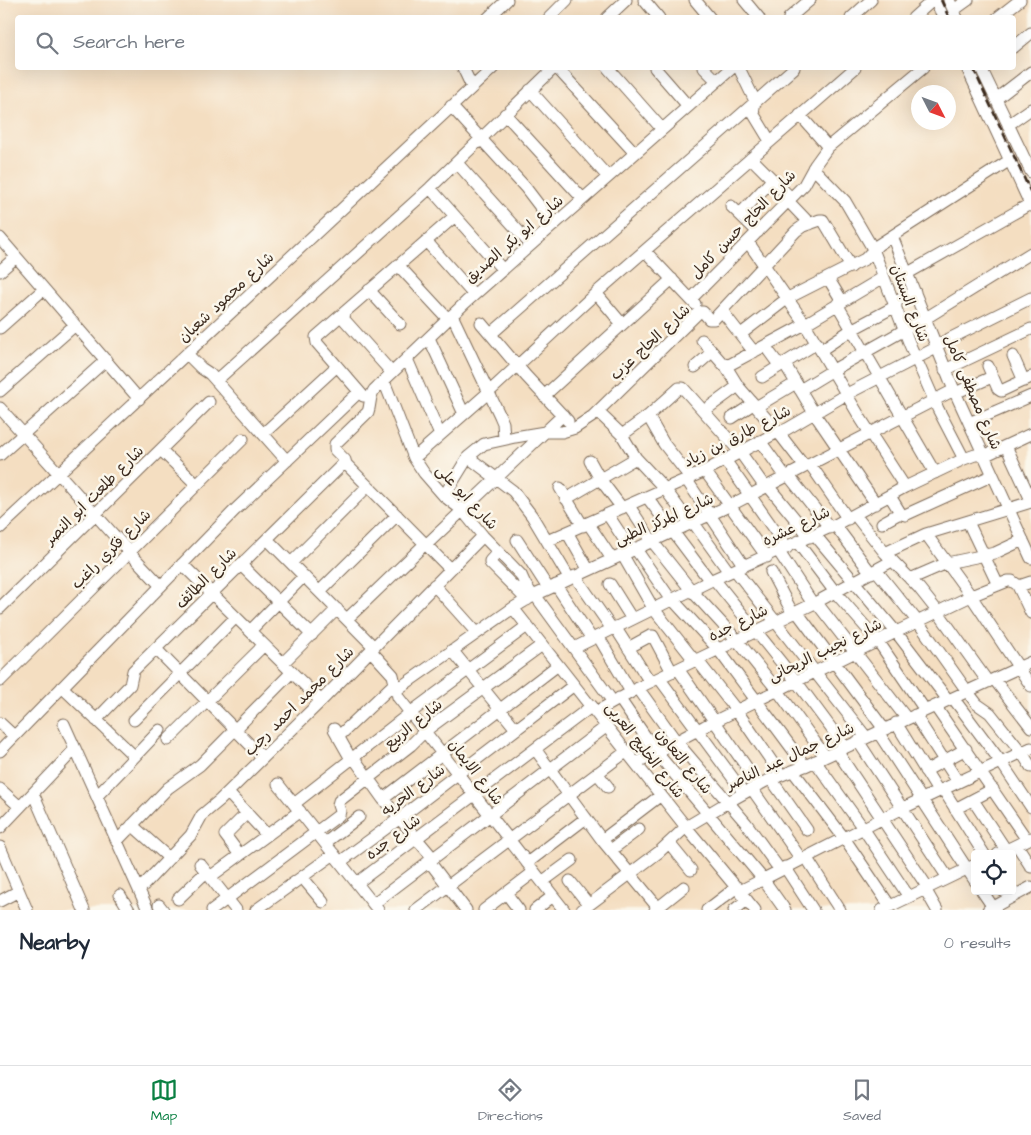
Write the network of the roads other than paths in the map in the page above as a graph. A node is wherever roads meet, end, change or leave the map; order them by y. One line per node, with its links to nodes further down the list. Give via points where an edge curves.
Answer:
1 (507, 0): 15 (street)
2 (567, 0): 16 (street)
3 (626, 0): 17 (street)
4 (644, 0): 18 (street)
5 (695, 0): 19 (street)
6 (791, 0): 14 (street)
7 (810, 0): 14 (street)
8 (871, 0): 21 (street)
9 (934, 0): 22 (street); 23 (street)
10 (968, 0): 13 (street)
11 (1020, 0): 24 (street)
12 (750, 2): 20 (street)
13 (953, 9)
14 (794, 14)
15 (491, 15)
16 (555, 15)
17 (611, 15)
18 (656, 15)
19 (708, 15)
20 (756, 15)
21 (854, 15)
22 (916, 15)
23 (942, 15)
24 (1001, 15)
25 (1031, 33): 26 (street)
26 (1016, 45)
27 (464, 70): 43 (street)
28 (491, 70): 43 (street, شارع محمود شعبان)
29 (553, 70): 44 (street)
30 (557, 70): 58 (street)
31 (610, 70): 53 (street)
32 (657, 70): 48 (street)
33 (706, 70): 42 (street)
34 (730, 70): 42 (street, شارع ابو بكر الصديق)
35 (740, 70): 46 (street)
36 (792, 70): 46 (street)
37 (853, 70): 51 (street)
38 (921, 70): 56 (street, شارع الحاج حسن كامل)
39 (968, 70): 60 (street)
40 (984, 70): 45 (street)
41 (1031, 72): 45 (street)
42 (717, 81): 48 (street, شارع ابو بكر الصديق)
43 (472, 87): 47 (street, شارع محمود شعبان)
44 (530, 90): 50 (street); 64 (street)
45 (996, 99): 52 (street)
46 (755, 101): 55 (street, via 753,113); 116 (street)
47 (451, 106): 54 (street); 126 (street, شارع محمود شعبان)
48 (688, 106): 53 (street, شارع ابو بكر الصديق)
49 (1031, 108): 52 (street)
50 (505, 114): 54 (street); 68 (street)
51 (800, 115): 55 (street); 56 (street)
52 (1008, 125): 57 (street)
53 (662, 129): 58 (street, شارع ابو بكر الصديق)
54 (480, 138): 61 (street); 72 (street, via 525,187)
55 (770, 142): 59 (street)
56 (828, 147): 62 (street, شارع الحاج حسن كامل)
57 (1026, 149): 63 (street)
58 (636, 153): 64 (street, شارع ابو بكر الصديق)
59 (751, 158): 65 (street); 80 (street)
60 (1010, 160): 69 (street); 74 (street)
61 (456, 162): 66 (street); 78 (street)
62 (813, 168): 67 (street, شارع الحاج حسن كامل); 79 (street, شارع البستان, via 845,201)
63 (1031, 172)
64 (608, 177): 68 (street, شارع ابو بكر الصديق)
65 (772, 180): 67 (street); 73 (street, via 735,210)
66 (430, 188): 70 (street); 142 (street)
67 (790, 199): 71 (street); 73 (street, شارع الحاج حسن كامل)
68 (583, 200): 72 (street, شارع ابو بكر الصديق)
69 (1031, 205): 88 (street)
70 (455, 216): 76 (street); 87 (street)
71 (810, 224): 84 (street, via 799,228); 85 (street, via 820,220 825,222)
72 (554, 225): 78 (street, شارع ابو بكر الصديق)
73 (758, 232): 77 (street, شارع الحاج حسن كامل)
74 (892, 236): 79 (street); 88 (street, شارع مصطفى كامل)
75 (0, 238): 82 (street)
76 (426, 240): 83 (street); 96 (street)
77 (748, 242): 84 (street); 99 (street, شارع الحاج حسن كامل)
78 (531, 245): 87 (street, شارع ابو بكر الصديق)
79 (873, 249): 85 (street, via 865,260); 89 (street, شارع البستان)
80 (645, 251): 91 (street); 95 (street)
81 (1031, 254): 106 (street)
82 (16, 257): 86 (street); 92 (street)
83 (398, 265): 93 (street); 105 (street)
84 (764, 265): 97 (street); 102 (street)
85 (851, 267): 90 (street)
86 (0, 270)
87 (502, 270): 96 (street, شارع ابو بكر الصديق)
88 (908, 273): 94 (street, شارع مصطفى كامل)
89 (884, 277): 100 (street); 101 (street, شارع البستان)
90 (828, 278): 97 (street); 100 (street)
91 (672, 279): 99 (street); 109 (street)
92 (44, 289): 111 (street); 112 (street)
93 (369, 290): 104 (street); 108 (street)
94 (916, 292): 101 (street); 106 (street, شارع مصطفى كامل)
95 (596, 294): 109 (street); 134 (street)
96 (474, 295): 105 (street, شارع ابو بكر الصديق)
97 (788, 298): 110 (street); 117 (street)
98 (1031, 298): 122 (street, شارع طارق بن زياد)
99 (691, 299): 103 (street)
100 (840, 302): 110 (street); 115 (street)
101 (895, 304): 114 (street, شارع البستان); 115 (street)
102 (722, 311): 103 (street, شارع الحاج عزب, via 711,319); 117 (street)
103 (701, 312): 160 (street, شارع الحاج عزب)
104 (340, 316): 133 (street, via 316,340); 138 (street)
105 (450, 317): 118 (street, شارع ابو بكر الصديق); 148 (street)
106 (926, 318): 114 (street); 122 (street, شارع مصطفى كامل)
107 (481, 323): 116 (street)
108 (400, 324)
109 (622, 324): 151 (street)
110 (805, 324): 120 (street); 121 (street)
111 (75, 325): 130 (street); 146 (street)
112 (0, 328)
113 (1031, 328): 137 (street)
114 (904, 329): 125 (street); 128 (street, شارع البستان)
115 (852, 330): 121 (street); 125 (street)
116 (491, 334): 134 (street)
117 (741, 334): 124 (street)
118 (429, 338): 129 (street, شارع ابو بكر الصديق); 162 (street)
119 (702, 340): 123 (street)
120 (765, 346): 124 (street); 131 (street)
121 (819, 346): 131 (street); 136 (street)
122 (936, 347): 128 (street, شارع طارق بن زياد); 137 (street, شارع مصطفى كامل)
123 (712, 352): 132 (street); 135 (street)
124 (754, 352): 132 (street, via 729,366)
125 (864, 352): 136 (street); 140 (street)
126 (187, 354): 142 (street); 153 (street, شارع محمود شعبان)
127 (1013, 356): 141 (street)
128 (916, 358): 140 (street, شارع طارق بن زياد); 154 (street, شارع البستان)
129 (407, 359): 138 (street, شارع ابو بكر الصديق); 174 (street)
130 (106, 360): 153 (street); 173 (street)
131 (782, 364): 139 (street); 145 (street)
132 (725, 365): 144 (street)
133 (337, 366): 147 (street); 172 (street)
134 (518, 366): 148 (street); 151 (street)
135 (695, 368)
136 (833, 370): 145 (street); 150 (street)
137 (945, 370): 149 (street, شارع مصطفى كامل)
138 (392, 372): 143 (street, شارع ابو بكر الصديق)
139 (762, 377)
140 (879, 377): 150 (street, شارع طارق بن زياد); 165 (street)
141 (1028, 379): 149 (street, شارع المركز الطبى, via 1001,391 990,372)
142 (216, 381): 172 (street)
143 (384, 381): 156 (street, شارع ابو بكر الصديق, via 371,395); 187 (street, شارع ابو على)
144 (738, 386): 157 (street); 159 (street)
145 (798, 387): 157 (street); 161 (street)
146 (0, 391)
147 (359, 392): 156 (street); 191 (street)
148 (489, 392): 162 (street); 177 (street, via 503,423)
149 (954, 392): 154 (street, شارع المركز الطبى); 167 (street, شارع مصطفى كامل)
150 (847, 394): 161 (street, شارع طارق بن زياد); 171 (street)
151 (544, 396): 163 (street)
152 (1031, 396): 167 (street)
153 (139, 399): 197 (street, شارع محمود شعبان)
154 (934, 400): 165 (street, شارع المركز الطبى); 189 (street, شارع البستان)
155 (209, 402): 182 (street, شارع طلعت ابو النصر)
156 (370, 404): 193 (street, شارع ابو بكر الصديق, via 368,412 334,447)
157 (754, 405): 166 (street); 170 (street)
158 (0, 408): 173 (street)
159 (704, 411): 164 (street, via 685,389 679,388); 183 (street)
160 (598, 412): 168 (street, شارع الحاج عزب); 175 (street)
161 (814, 413): 170 (street, شارع طارق بن زياد); 181 (street)
162 (464, 414): 174 (street)
163 (563, 415): 168 (street); 169 (street)
164 (648, 416): 175 (street); 201 (street)
165 (902, 416): 171 (street, شارع المركز الطبى); 196 (street)
166 (732, 418)
167 (969, 423): 185 (street, شارع مصطفى كامل)
168 (575, 428): 169 (street, شارع الحاج عزب)
169 (545, 432): 177 (street, شارع الحاج عزب); 200 (street)
170 (778, 432): 179 (street, شارع طارق بن زياد); 194 (street)
171 (870, 433): 181 (street, شارع المركز الطبى); 207 (street)
172 (263, 434): 191 (street)
173 (23, 435): 184 (street); 197 (street)
174 (440, 435): 187 (street)
175 (622, 436): 188 (street)
176 (243, 439): 203 (street, شارع فكري راغب)
177 (504, 439): 186 (street, شارع الحاج عزب, via 484,444)
178 (1030, 439): 180 (street, شارع عشره)
179 (760, 441): 183 (street, شارع طارق بن زياد); 199 (street)
180 (1006, 446): 185 (street, شارع عشره); 214 (street)
181 (839, 449): 194 (street, شارع المركز الطبى); 215 (street)
182 (161, 450): 203 (street); 221 (street, شارع طلعت ابو النصر)
183 (740, 452): 190 (street, شارع طارق بن زياد); 205 (street)
184 (0, 455)
185 (983, 455): 189 (street, شارع عشره); 198 (street, شارع مصطفى كامل)
186 (468, 457): 200 (street); 210 (street, شارع الحاج عزب)
187 (414, 458): 210 (street, شارع ابو على)
188 (636, 458): 202 (street); 208 (street)
189 (964, 459): 196 (street, شارع عشره)
190 (725, 460): 195 (street, شارع طارق بن زياد); 209 (street)
191 (287, 461): 252 (street)
192 (590, 461): 202 (street)
193 (345, 462): 204 (street); 237 (street, شارع الطائف)
194 (807, 466): 199 (street, شارع المركز الطبى); 225 (street)
195 (704, 471): 201 (street, شارع طارق بن زياد); 216 (street)
196 (935, 473): 207 (street, شارع عشره)
197 (58, 474): 221 (street); 231 (street, شارع محمود شعبان)
198 (992, 475): 218 (street, شارع مصطفى كامل); 220 (street, via 905,515)
199 (787, 476): 205 (street, شارع المركز الطبى); 230 (street)
200 (496, 478): 219 (street); 240 (street, via 512,491)
201 (688, 478): 208 (street, شارع طارق بن زياد); 224 (street)
202 (600, 479): 213 (street); 217 (street)
203 (197, 485): 244 (street, شارع فكري راغب)
204 (368, 486): 222 (street); 250 (street)
205 (767, 487): 209 (street, شارع المركز الطبى); 236 (street)
206 (560, 488): 213 (street)
207 (904, 488): 211 (street, شارع عشره)
208 (665, 489): 212 (street, شارع طارق بن زياد); 227 (street)
209 (750, 495): 216 (street, شارع المركز الطبى); 243 (street)
210 (444, 496): 219 (street, شارع ابو على)
211 (890, 496): 215 (street, شارع عشره); 220 (street)
212 (648, 497): 217 (street, شارع طارق بن زياد); 232 (street)
213 (566, 499): 229 (street)
214 (1031, 501): 218 (street, شارع جده)
215 (876, 504): 225 (street, شارع عشره)
216 (730, 505): 224 (street, شارع المركز الطبى); 247 (street)
217 (625, 507): 223 (street, شارع طارق بن زياد); 241 (street)
218 (1008, 509): 226 (street, شارع جده); 239 (street, شارع مصطفى كامل)
219 (462, 510): 235 (street, شارع ابو على); 242 (street)
220 (900, 513): 228 (street)
221 (95, 515): 244 (street); 280 (street, شارع طلعت ابو النصر)
222 (397, 515): 242 (street); 272 (street)
223 (608, 515): 229 (street, شارع طارق بن زياد); 245 (street)
224 (710, 515): 227 (street, شارع المركز الطبى); 256 (street)
225 (851, 517): 230 (street, شارع عشره); 248 (street)
226 (968, 522): 234 (street, شارع جده); 246 (street)
227 (691, 523): 232 (street, شارع المركز الطبى); 256 (street)
228 (882, 523)
229 (585, 524): 233 (street, شارع طارق بن زياد); 245 (street)
230 (833, 526): 236 (street, شارع عشره); 257 (street)
231 (0, 528)
232 (672, 531): 241 (street, شارع المركز الطبى); 262 (street)
233 (567, 532): 240 (street, شارع طارق بن زياد); 255 (street)
234 (926, 534): 248 (street, شارع جده); 251 (street)
235 (483, 536): 254 (street, شارع محمد احمد رجب); 276 (street, شارع ابو على, via 521,575)
236 (813, 536): 243 (street, شارع عشره); 263 (street)
237 (267, 539): 250 (street, شارع الايمان); 253 (street, شارع الطائف)
238 (517, 540): 269 (street)
239 (1022, 540): 246 (street); 249 (street, شارع مصطفى كامل)
240 (547, 541): 260 (street)
241 (652, 541): 245 (street, شارع المركز الطبى); 271 (street)
242 (426, 544): 254 (street); 288 (street)
243 (788, 547): 247 (street, شارع عشره); 273 (street); 279 (street)
244 (129, 552): 267 (street); 324 (street, شارع فكري راغب)
245 (625, 553): 255 (street, شارع المركز الطبى); 277 (street); 282 (street)
246 (984, 556): 251 (street); 266 (street)
247 (767, 557): 256 (street, شارع عشره)
248 (888, 557): 257 (street, شارع جده); 261 (street)
249 (1031, 558)
250 (291, 563): 259 (street, شارع الايمان)
251 (947, 563): 261 (street); 275 (street)
252 (182, 564): 267 (street); 274 (street)
253 (241, 564): 274 (street, شارع الطائف); 278 (street)
254 (450, 569): 268 (street, شارع محمد احمد رجب)
255 (588, 569): 260 (street, شارع المركز الطبى)
256 (736, 570): 262 (street, شارع عشره); 290 (street)
257 (873, 571): 263 (street, شارع جده); 291 (street)
258 (771, 572): 285 (street)
259 (304, 576): 272 (street, شارع الايمان); 278 (street)
260 (572, 577): 269 (street, شارع المركز الطبى); 293 (street)
261 (910, 579): 284 (street)
262 (712, 580): 271 (street, شارع عشره); 295 (street)
263 (854, 582): 273 (street, شارع جده); 296 (street)
264 (1031, 582): 270 (street, شارع نجيب الريحانى)
265 (610, 584): 289 (street)
266 (998, 585): 270 (street, شارع نجيب الريحانى, via 1010,581); 275 (street, شارع نجيب الريحانى)
267 (161, 586): 328 (street)
268 (434, 586): 297 (street); 307 (street, شارع محمد احمد رجب)
269 (552, 586): 276 (street, شارع المركز الطبى); 299 (street)
270 (1018, 586): 286 (street)
271 (691, 590): 277 (street, شارع عشره); 300 (street)
272 (320, 591): 283 (street, شارع الايمان)
273 (835, 592): 279 (street, شارع جده); 301 (street)
274 (212, 594): 287 (street); 306 (street, شارع الطائف)
275 (971, 596): 284 (street, شارع نجيب الريحانى); 316 (street)
276 (532, 597): 281 (street, شارع المركز الطبى); 304 (street, شارع التعاون)
277 (672, 599): 282 (street, شارع عشره); 309 (street)
278 (279, 602): 294 (street); 298 (street)
279 (815, 603): 285 (street, شارع جده); 310 (street)
280 (0, 608)
281 (513, 608): 292 (street, شارع الخليج العربى); 297 (street, شارع المركز الطبى)
282 (652, 608): 289 (street, شارع عشره); 311 (street)
283 (337, 609): 288 (street, شارع الايمان); 298 (street)
284 (938, 612): 291 (street, شارع نجيب الريحانى); 323 (street)
285 (795, 613): 290 (street, شارع جده); 312 (street)
286 (1031, 613)
287 (236, 617): 294 (street); 321 (street)
288 (347, 619): 307 (street, شارع الايمان)
289 (632, 619): 293 (street, شارع عشره)
290 (776, 622): 295 (street, شارع جده); 320 (street)
291 (918, 622): 296 (street, شارع نجيب الريحانى); 333 (street)
292 (527, 626): 303 (street, شارع الخليج العربى); 317 (street)
293 (614, 628): 299 (street, شارع عشره); 305 (street)
294 (250, 631): 302 (street)
295 (755, 631): 300 (street, شارع جده); 325 (street)
296 (896, 632): 301 (street, شارع نجيب الريحانى); 334 (street)
297 (477, 634): 308 (street, شارع المركز الطبى)
298 (312, 635): 314 (street)
299 (595, 638): 304 (street, شارع عشره); 331 (street)
300 (737, 640): 309 (street, شارع جده); 332 (street)
301 (878, 641): 310 (street, شارع نجيب الريحانى); 343 (street)
302 (264, 645): 314 (street); 337 (street)
303 (542, 645): 315 (street, شارع الخليج العربى); 330 (street, شارع الربيع)
304 (574, 648): 335 (street, شارع التعاون)
305 (628, 648): 318 (street, via 653,636); 322 (street)
306 (156, 649): 321 (street); 344 (street, شارع الطائف, via 133,671 130,685)
307 (372, 649): 329 (street, شارع الايمان, via 393,675); 338 (street, شارع محمد احمد رجب)
308 (452, 650): 317 (street); 329 (street, شارع المركز الطبى)
309 (718, 650): 311 (street, شارع جده); 336 (street)
310 (856, 652): 312 (street, شارع نجيب الريحانى); 343 (street)
311 (696, 660): 318 (street, شارع جده); 341 (street)
312 (835, 662): 320 (street, شارع نجيب الريحانى); 355 (street)
313 (1031, 662): 316 (street, شارع جمال عبد الناصر)
314 (283, 663): 319 (street)
315 (558, 665): 326 (street, شارع الخليج العربى); 339 (street)
316 (1019, 667): 323 (street, شارع جمال عبد الناصر); 327 (street)
317 (468, 670): 330 (street); 342 (street)
318 (675, 670): 322 (street, شارع جده); 346 (street)
319 (292, 672): 338 (street); 353 (street)
320 (816, 672): 325 (street, شارع نجيب الريحانى); 358 (street)
321 (180, 674): 337 (street); 345 (street)
322 (654, 680): 331 (street, شارع جده); 354 (street)
323 (991, 680): 333 (street, شارع جمال عبد الناصر); 350 (street)
324 (0, 681)
325 (796, 681): 332 (street, شارع نجيب الريحانى); 363 (street)
326 (574, 684): 340 (street, شارع الخليج العربى); 351 (street, شارع الحريه)
327 (1031, 686)
328 (62, 687): 344 (street); 357 (street)
329 (395, 687): 342 (street, شارع الايمان, via 398,697); 372 (street, شارع المركز الطبى, via 336,733)
330 (483, 688): 339 (street); 356 (street, شارع الربيع)
331 (634, 690): 335 (street, شارع جده); 360 (street)
332 (778, 690): 336 (street, شارع نجيب الريحانى); 374 (street)
333 (967, 691): 334 (street, شارع جمال عبد الناصر); 365 (street)
334 (950, 699): 343 (street, شارع جمال عبد الناصر); 375 (street)
335 (616, 700): 340 (street, شارع جده); 368 (street, شارع التعاون)
336 (757, 700): 341 (street, شارع نجيب الريحانى); 374 (street)
337 (207, 701): 353 (street); 359 (street)
338 (321, 701): 371 (street, شارع محمد احمد رجب)
339 (500, 709): 351 (street); 369 (street)
340 (594, 709): 349 (street, شارع الخليج العربى); 362 (street, شارع جده)
341 (737, 710): 346 (street, شارع نجيب الريحانى); 384 (street)
342 (410, 712): 356 (street, شارع الايمان); 372 (street)
343 (916, 715): 355 (street, شارع جمال عبد الناصر); 364 (street); 373 (street); 380 (street)
344 (96, 720): 370 (street)
345 (134, 720)
346 (716, 721): 354 (street, شارع نجيب الريحانى); 390 (street)
347 (0, 723): 357 (street)
348 (64, 724): 361 (street)
349 (607, 726): 367 (street, شارع الخليج العربى); 378 (street)
350 (1031, 727)
351 (516, 729): 383 (street, شارع الحريه)
352 (160, 730): 370 (street)
353 (235, 730): 371 (street); 415 (street, via 193,771 168,788)
354 (697, 730): 360 (street, شارع نجيب الريحانى); 390 (street)
355 (881, 730): 358 (street, شارع جمال عبد الناصر); 400 (street)
356 (425, 731): 369 (street, شارع الايمان); 385 (street, شارع الربيع)
357 (14, 736): 366 (street)
358 (862, 739): 363 (street, شارع جمال عبد الناصر); 406 (street)
359 (168, 740)
360 (676, 741): 368 (street, شارع نجيب الريحانى); 402 (street)
361 (75, 749): 393 (street); 398 (street)
362 (535, 749): 378 (street); 395 (street, شارع جده)
363 (841, 749): 374 (street, شارع جمال عبد الناصر); 414 (street)
364 (966, 749): 373 (street); 381 (street)
365 (1026, 750): 375 (street); 377 (street)
366 (0, 751)
367 (627, 751): 376 (street, شارع الخليج العربى); 382 (street)
368 (656, 752): 376 (street, شارع نجيب الريحانى); 410 (street, شارع التعاون)
369 (442, 753): 383 (street, شارع الايمان); 399 (street)
370 (134, 756): 398 (street)
371 (263, 758): 394 (street, شارع محمد احمد رجب)
372 (352, 758): 385 (street); 404 (street)
373 (944, 760): 380 (street); 386 (street)
374 (815, 761): 379 (street, شارع جمال عبد الناصر); 418 (street)
375 (1001, 762): 381 (street); 405 (street)
376 (636, 763): 397 (street, شارع الخليج العربى)
377 (1031, 767)
378 (549, 769): 396 (street); 409 (street)
379 (794, 771): 384 (street, شارع جمال عبد الناصر); 424 (street)
380 (925, 771): 392 (street)
381 (981, 771): 386 (street); 391 (street)
382 (596, 773): 388 (street); 396 (street)
383 (458, 774): 395 (street, شارع الايمان); 412 (street, شارع الحريه)
384 (776, 777): 390 (street, شارع جمال عبد الناصر); 420 (street)
385 (369, 779): 399 (street); 421 (street, شارع الربيع, via 339,801 339,815)
386 (958, 782): 392 (street)
387 (278, 784): 404 (street)
388 (608, 787)
389 (0, 789): 403 (street)
390 (752, 789): 402 (street, شارع جمال عبد الناصر); 437 (street)
391 (993, 789): 401 (street); 430 (street)
392 (940, 790): 400 (street); 407 (street)
393 (33, 793): 403 (street); 479 (street)
394 (228, 793): 408 (street); 435 (street, شارع محمد احمد رجب, via 202,815 196,830)
395 (474, 794): 409 (street, شارع الايمان); 423 (street, شارع جده)
396 (568, 794): 413 (street); 425 (street)
397 (661, 795): 416 (street, شارع الخليج العربى); 426 (street)
398 (97, 796): 427 (street)
399 (383, 799): 412 (street)
400 (922, 799): 406 (street); 441 (street)
401 (973, 800): 407 (street); 430 (street)
402 (728, 802): 410 (street, شارع جمال عبد الناصر); 443 (street)
403 (20, 807): 417 (street)
404 (297, 807): 421 (street); 422 (street)
405 (1031, 807)
406 (902, 808): 414 (street); 448 (street)
407 (955, 809): 433 (street)
408 (247, 813): 422 (street); 434 (street, via 225,835)
409 (490, 814): 425 (street, شارع الايمان); 438 (street)
410 (708, 814): 416 (street, شارع جمال عبد الناصر); 449 (street, شارع التعاون)
411 (359, 817): 428 (street)
412 (400, 818): 423 (street); 436 (street, شارع الحريه)
413 (586, 818): 426 (street); 440 (street)
414 (882, 819): 418 (street); 456 (street)
415 (132, 825): 427 (street); 435 (street)
416 (686, 827): 429 (street, شارع جمال عبد الناصر); 461 (street, شارع الخليج العربى)
417 (0, 828)
418 (863, 828): 424 (street); 466 (street)
419 (639, 829): 432 (street)
420 (807, 830)
421 (316, 832): 428 (street); 468 (street)
422 (267, 835): 434 (street)
423 (416, 838): 438 (street); 452 (street, شارع جده)
424 (844, 838): 437 (street); 473 (street)
425 (509, 839): 440 (street, شارع الايمان); 453 (street)
426 (602, 840): 432 (street)
427 (117, 841): 457 (street)
428 (325, 843): 436 (street)
429 (669, 843): 444 (street); 446 (street, شارع جمال عبد الناصر)
430 (1016, 845): 442 (street)
431 (0, 847): 458 (street)
432 (610, 850): 446 (street)
433 (981, 850)
434 (240, 854): 445 (street)
435 (169, 858): 457 (street, شارع محمد احمد رجب)
436 (337, 858): 447 (street, شارع الحريه); 452 (street)
437 (804, 858): 443 (street); 494 (street)
438 (431, 860): 453 (street); 471 (street)
439 (572, 860): 451 (street)
440 (531, 867): 451 (street, شارع الايمان); 460 (street)
441 (971, 867): 448 (street)
442 (1031, 867)
443 (782, 869): 449 (street); 493 (street)
444 (691, 870)
445 (205, 871): 467 (street); 468 (street)
446 (630, 874): 472 (street, شارع جمال عبد الناصر); 476 (street)
447 (302, 877): 470 (street); 483 (street, شارع الحريه)
448 (948, 878): 456 (street)
449 (763, 879): 461 (street); 492 (street, شارع التعاون)
450 (570, 881): 472 (street)
451 (542, 882): 465 (street, شارع الايمان)
452 (357, 883): 471 (street)
453 (448, 886): 475 (street); 484 (street)
454 (684, 887): 476 (street)
455 (1031, 887): 459 (street)
456 (926, 888): 466 (street); 495 (street)
457 (139, 890): 474 (street)
458 (19, 891): 469 (street); 478 (street)
459 (1016, 891)
460 (506, 893): 485 (street); 486 (street)
461 (741, 893): 489 (street); 490 (street); 491 (street, شارع الخليج العربى)
462 (120, 895): 480 (street)
463 (984, 895): 477 (street)
464 (1010, 895): 477 (street)
465 (554, 896): 487 (street); 488 (street, شارع الايمان)
466 (909, 897): 473 (street)
467 (178, 899)
468 (228, 899): 481 (street); 482 (street)
469 (0, 901)
470 (323, 902)
471 (376, 907)
472 (585, 907)
473 (886, 908)
474 (157, 909)
475 (464, 909)
476 (658, 909)
477 (992, 909)
478 (28, 910)
479 (84, 910)
480 (129, 910)
481 (212, 910)
482 (236, 910)
483 (256, 910)
484 (416, 910)
485 (484, 910)
486 (519, 910)
487 (535, 910)
488 (564, 910)
489 (707, 910)
490 (734, 910)
491 (755, 910)
492 (785, 910)
493 (812, 910)
494 (840, 910)
495 (937, 910)

